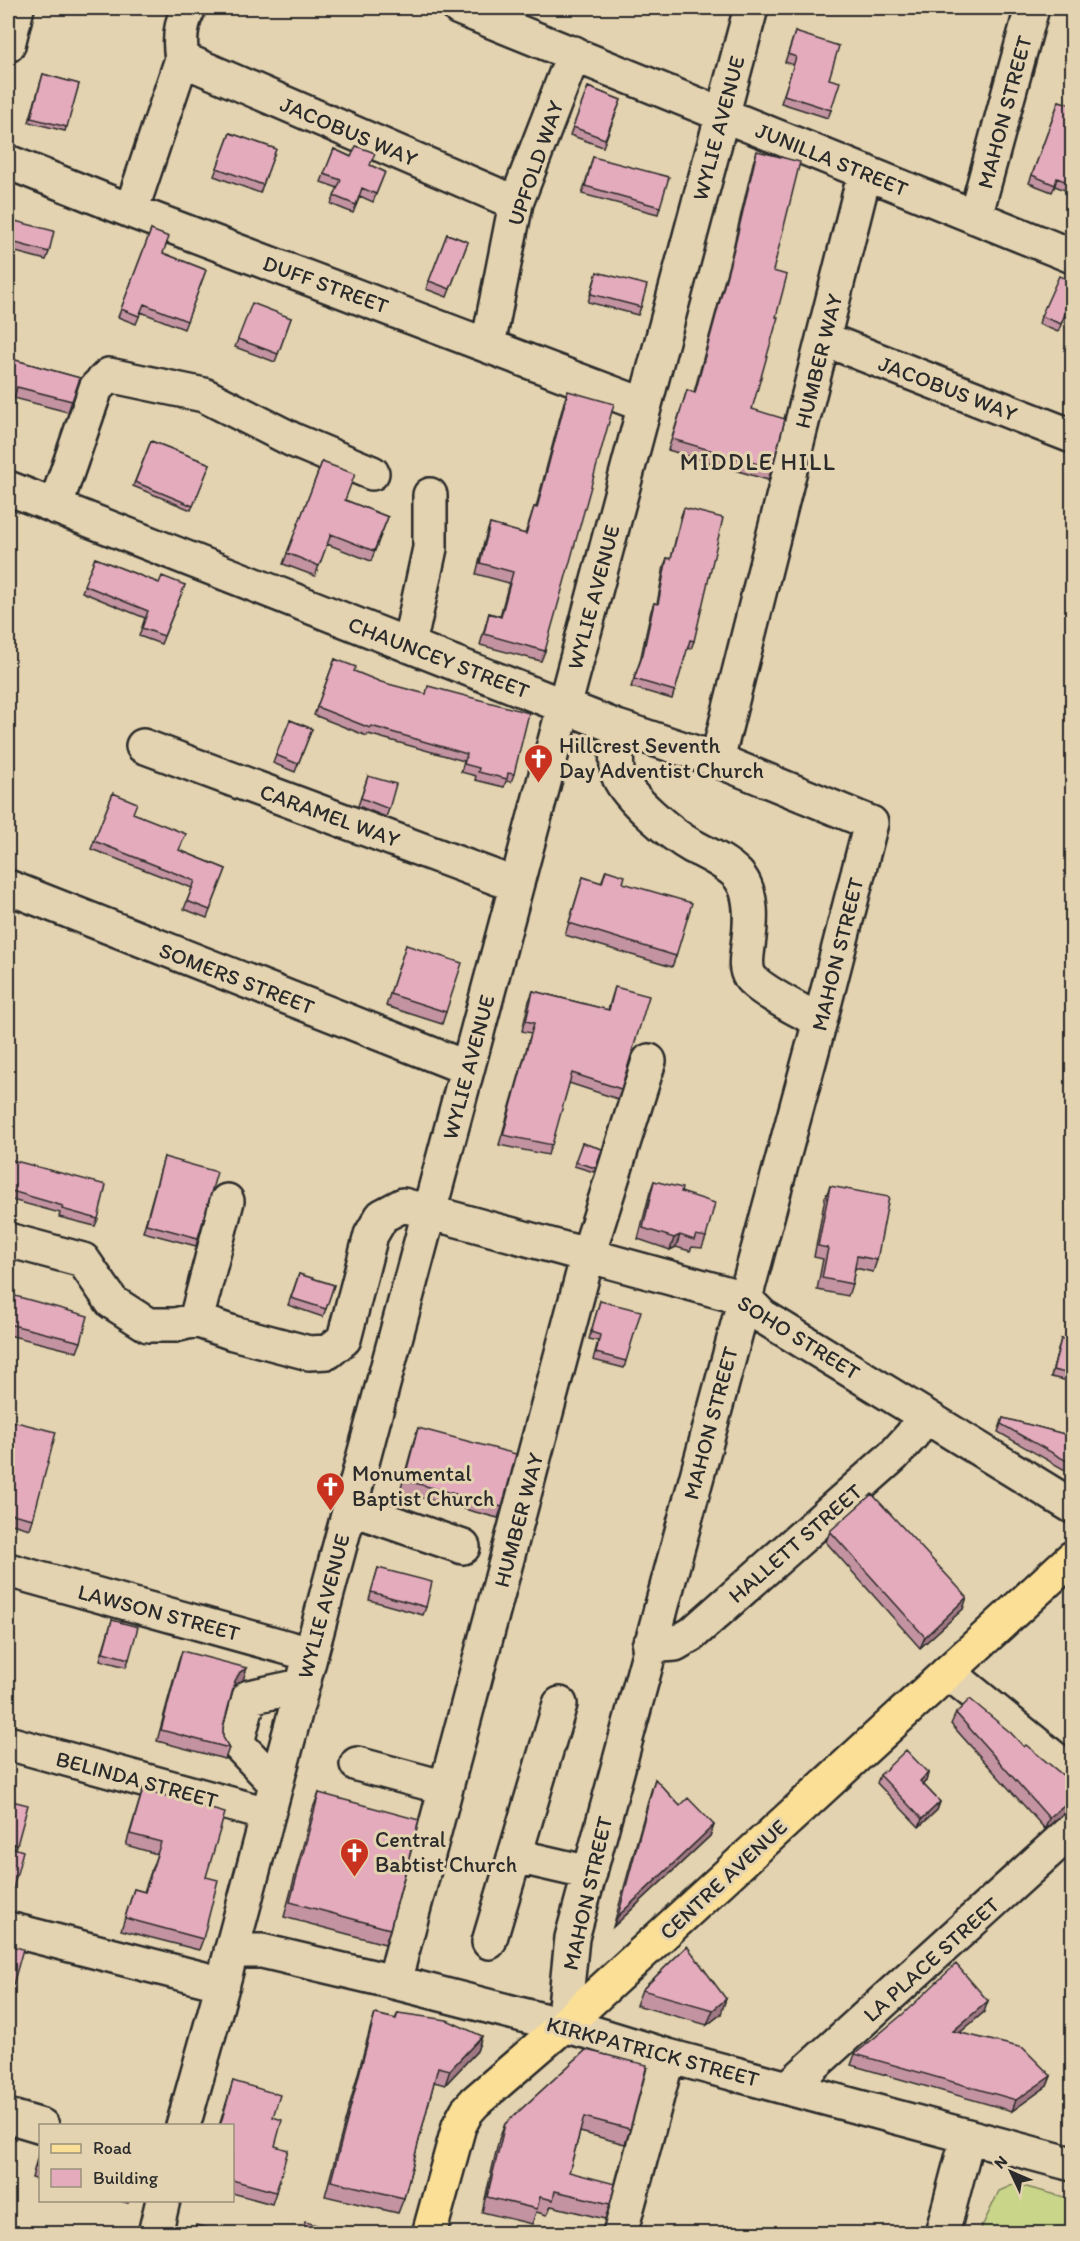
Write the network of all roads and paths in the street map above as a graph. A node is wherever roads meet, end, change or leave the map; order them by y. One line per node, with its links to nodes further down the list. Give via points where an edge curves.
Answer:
1 (18, 8): 6 (street)
2 (189, 8): 8 (street, via 179,41)
3 (459, 8): 7 (street, JUNILLA STREET)
4 (751, 8): 9 (street, WYLIE AVENUE)
5 (1032, 8): 14 (street, MAHON STREET)
6 (8, 45)
7 (574, 53): 9 (street, JUNILLA STREET); 12 (street, UPFOLD WAY)
8 (182, 59): 12 (street, JACOBUS WAY); 13 (street)
9 (722, 115): 11 (street, JUNILLA STREET); 18 (street, WYLIE AVENUE)
10 (8, 162): 13 (street, DUFF STREET)
11 (865, 172): 14 (street, JUNILLA STREET); 16 (street, HUMBER WAY)
12 (516, 203): 17 (street, UPFOLD WAY)
13 (131, 211): 17 (street, DUFF STREET)
14 (975, 217): 15 (street, JUNILLA STREET)
15 (1072, 256)
16 (824, 339): 19 (street, JACOBUS WAY); 28 (street, HUMBER WAY)
17 (488, 345): 18 (street, DUFF STREET)
18 (644, 405): 25 (street, WYLIE AVENUE)
19 (1072, 436)
20 (372, 473): 23 (street, via 293,440 204,395 109,375 96,388)
21 (8, 488): 23 (street, CHAUNCEY STREET)
22 (430, 495): 24 (street, via 430,548)
23 (54, 507): 24 (street, CHAUNCEY STREET)
24 (407, 645): 25 (street, CHAUNCEY STREET)
25 (564, 706): 26 (street, CHAUNCEY STREET); 30 (street, WYLIE AVENUE)
26 (617, 727): 28 (street, CHAUNCEY STREET); 32 (street, via 617,771 629,791 677,837 727,866 744,886 750,904 746,969 752,979)
27 (143, 746): 30 (street, CARAMEL WAY)
28 (717, 760): 29 (street, CHAUNCEY STREET)
29 (871, 823): 32 (street, MAHON STREET)
30 (516, 885): 34 (street, WYLIE AVENUE)
31 (8, 887): 34 (street, SOMERS STREET)
32 (820, 1021): 39 (street, MAHON STREET)
33 (649, 1061): 38 (street, HUMBER WAY)
34 (467, 1068): 36 (street, WYLIE AVENUE)
35 (227, 1201): 40 (street)
36 (429, 1212): 38 (street, SOHO STREET); 40 (street, SOHO STREET, via 404,1205 382,1216 372,1235 344,1339 328,1352 309,1353); 43 (street, WYLIE AVENUE)
37 (8, 1240): 40 (street, via 83,1260 112,1302 148,1325)
38 (588, 1255): 39 (street, SOHO STREET); 55 (street, HUMBER WAY)
39 (744, 1298): 41 (street, SOHO STREET, via 762,1316); 47 (street, MAHON STREET)
40 (196, 1320)
41 (924, 1416): 42 (street, SOHO STREET); 47 (street, HALLETT STREET, via 893,1456 692,1634 675,1644)
42 (1072, 1506)
43 (350, 1508): 44 (street); 48 (street, WYLIE AVENUE)
44 (463, 1547)
45 (1072, 1558): 49 (main road, CENTRE AVENUE)
46 (8, 1570): 48 (street, LAWSON STREET)
47 (650, 1646): 59 (street, MAHON STREET)
48 (310, 1654): 50 (street, WYLIE AVENUE)
49 (948, 1672): 54 (street); 65 (main road, CENTRE AVENUE)
50 (301, 1686): 56 (street, WYLIE AVENUE); 56 (street, via 249,1697 237,1743)
51 (560, 1704): 58 (street)
52 (8, 1743): 56 (street, BELINDA STREET)
53 (357, 1764): 55 (street)
54 (1072, 1773)
55 (446, 1788): 63 (street, HUMBER WAY)
56 (272, 1799): 62 (street, WYLIE AVENUE)
57 (1072, 1830): 67 (street, LA PLACE STREET)
58 (516, 1856): 59 (street); 61 (street)
59 (590, 1873): 65 (street, MAHON STREET, via 572,1938)
60 (8, 1929): 64 (street)
61 (489, 1942)
62 (231, 1951): 63 (street, KIRKPATRICK STREET, via 262,1951); 64 (street, WYLIE AVENUE)
63 (394, 1982): 65 (street, KIRKPATRICK STREET)
64 (223, 1984): 69 (street, WYLIE AVENUE)
65 (563, 2026): 66 (street, KIRKPATRICK STREET); 75 (main road, CENTRE AVENUE, via 467,2111 459,2126)
66 (668, 2056): 67 (street, KIRKPATRICK STREET); 76 (street)
67 (789, 2087): 71 (street, KIRKPATRICK STREET)
68 (8, 2116): 70 (street)
69 (184, 2124)
70 (39, 2125)
71 (968, 2136): 72 (street, KIRKPATRICK STREET); 77 (street)
72 (1072, 2164)
73 (163, 2202): 74 (street)
74 (155, 2234)
75 (429, 2234)
76 (620, 2234)
77 (942, 2234)

